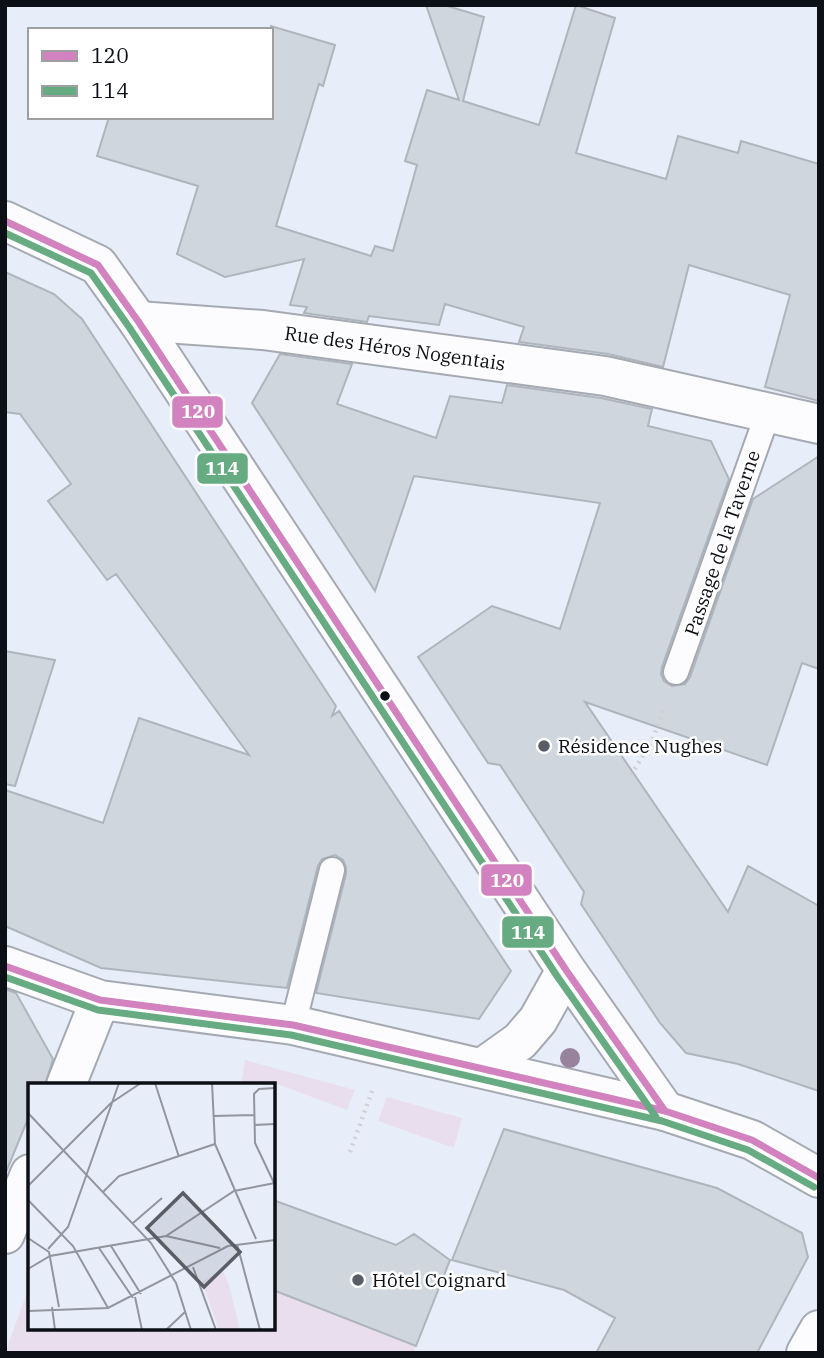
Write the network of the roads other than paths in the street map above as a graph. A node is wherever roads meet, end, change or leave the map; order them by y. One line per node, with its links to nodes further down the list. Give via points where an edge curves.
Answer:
1 (5, 220): 2 (street, via 98,265)
2 (138, 321): 3 (street, Rue des Héros Nogentais, via 263,330 605,376); 8 (street)
3 (768, 413): 4 (street, Rue des Héros Nogentais); 5 (lane, Passage de la Taverne)
4 (819, 424)
5 (676, 672)
6 (332, 870): 10 (lane)
7 (5, 966): 9 (street)
8 (566, 970): 11 (street, via 538,1020 520,1041); 13 (street)
9 (100, 1000): 10 (street); 12 (street)
10 (293, 1025): 11 (street)
11 (482, 1068): 13 (street)
12 (66, 1083)
13 (665, 1111): 14 (street, via 752,1140)
14 (819, 1178)
15 (28, 1179): 16 (street)
16 (5, 1234)
17 (819, 1330): 18 (street)
18 (806, 1353)

